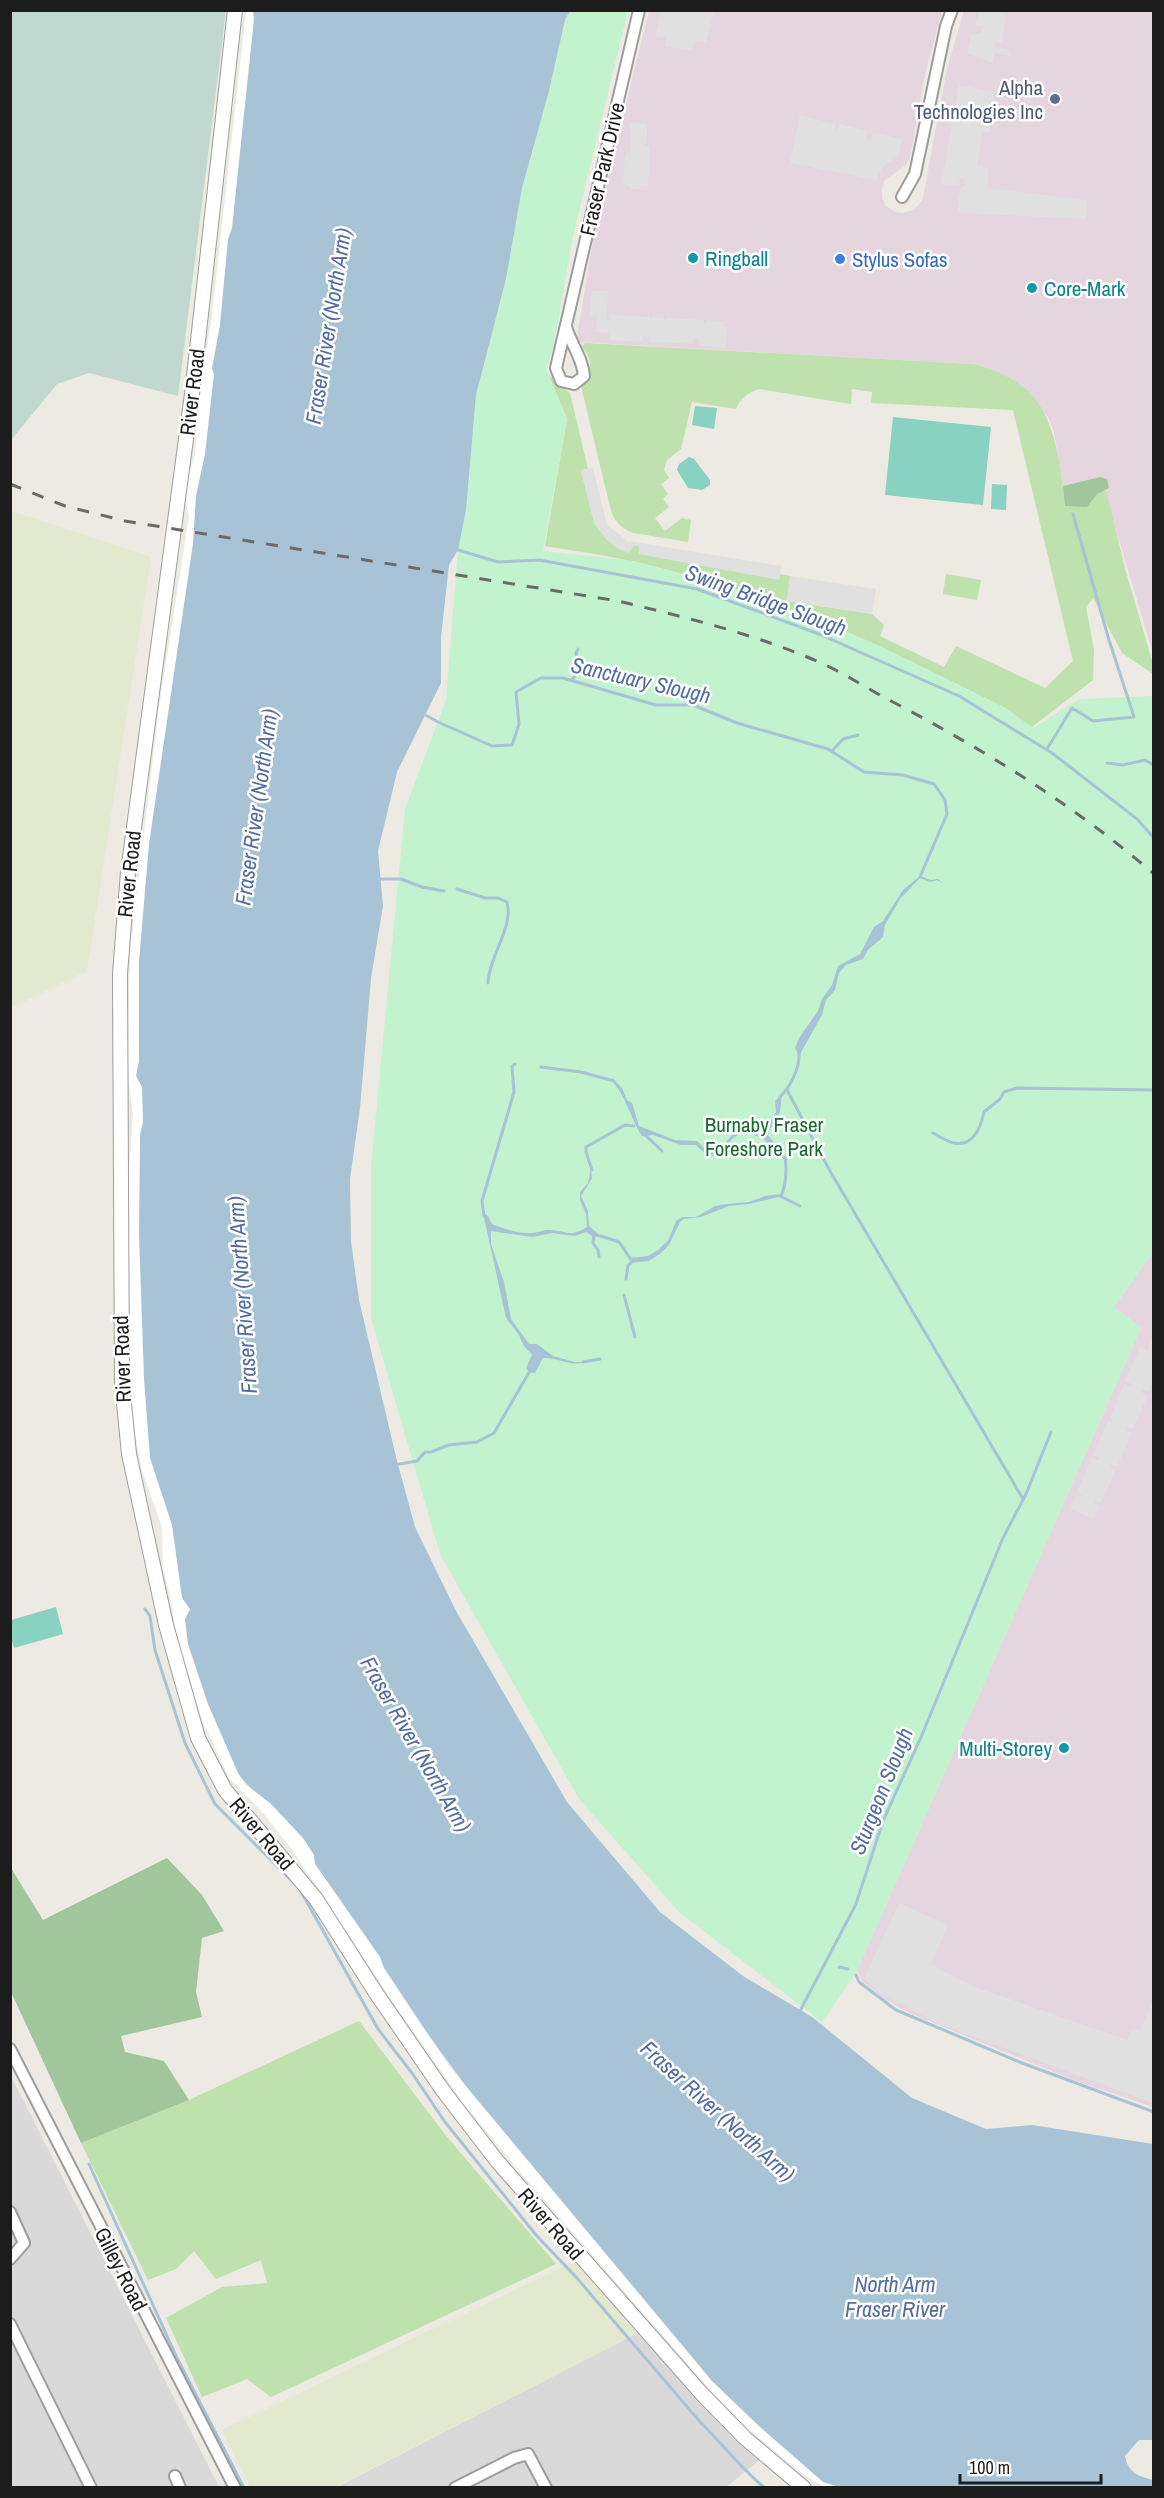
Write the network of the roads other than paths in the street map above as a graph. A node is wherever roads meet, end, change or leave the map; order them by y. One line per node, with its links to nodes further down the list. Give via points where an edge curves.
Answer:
1 (235, 10): 16 (street, River Road, via 192,394 128,872 120,974 122,1383 129,1454 166,1625 198,1738 225,1790 316,1899 444,2092 497,2162 702,2394 744,2438)
2 (639, 10): 5 (street, Fraser Park Drive)
3 (952, 10): 4 (street, via 915,174)
4 (902, 197)
5 (566, 327): 5 (street, Fraser Park Drive, via 556,368 558,378 569,385 582,380 584,371)
6 (10, 2049): 13 (street, Gilley Road)
7 (10, 2212): 8 (street, via 24,2243)
8 (10, 2259)
9 (10, 2324): 11 (street)
10 (175, 2476): 12 (street)
11 (91, 2487)
12 (180, 2487)
13 (235, 2487)
14 (455, 2487): 15 (street, via 528,2454)
15 (546, 2487)
16 (804, 2487)

